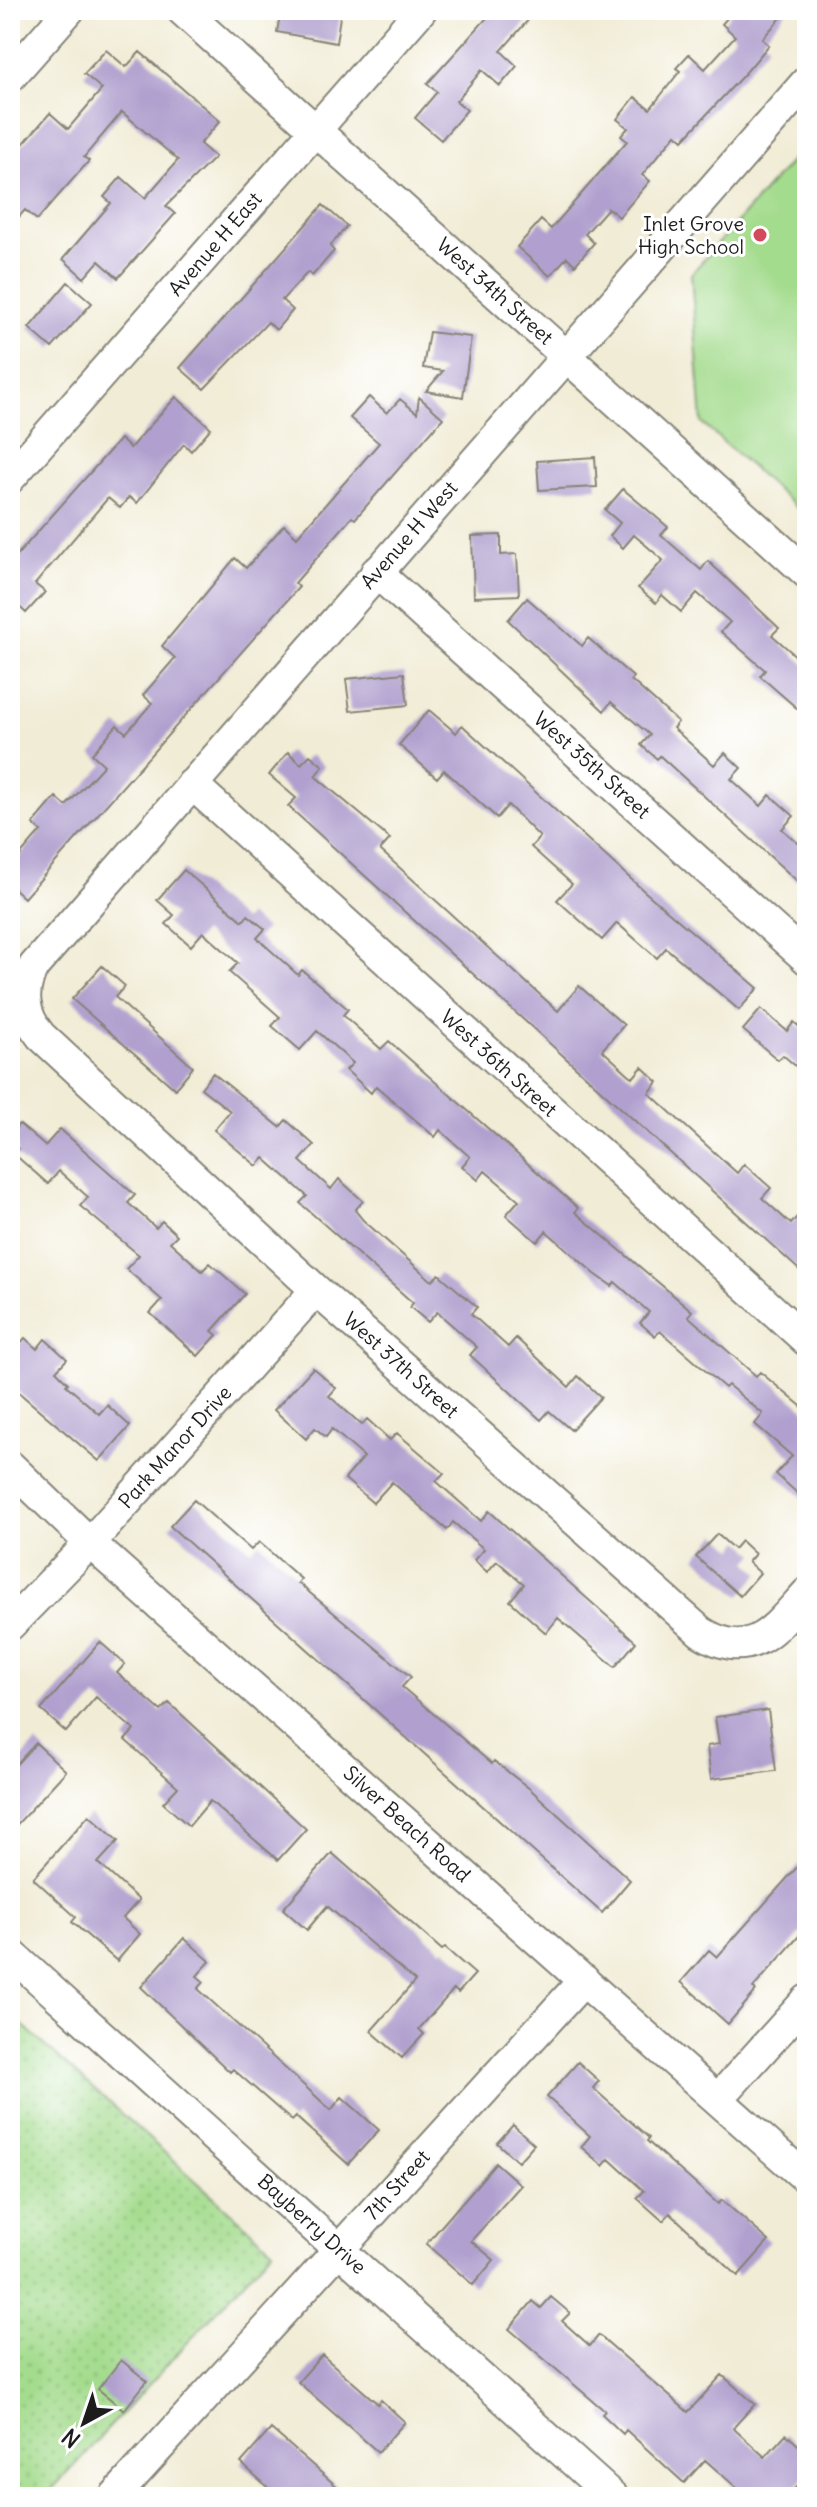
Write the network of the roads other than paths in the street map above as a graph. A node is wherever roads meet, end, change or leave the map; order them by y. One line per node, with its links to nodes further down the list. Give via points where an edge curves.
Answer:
1 (69, 10): 4 (street)
2 (182, 10): 6 (street, West 34th Street)
3 (421, 10): 6 (street, Avenue H East)
4 (10, 77)
5 (807, 81): 7 (street, Avenue H West)
6 (316, 130): 7 (street, West 34th Street); 8 (street, Avenue H East)
7 (566, 355): 9 (street, Avenue H West); 10 (street, West 34th Street)
8 (10, 478)
9 (376, 572): 11 (street, Avenue H West); 12 (street, West 35th Street)
10 (807, 573)
11 (192, 784): 13 (street, Avenue H West, via 34,966); 15 (street, West 36th Street)
12 (807, 959)
13 (23, 997): 14 (street, West 37th Street, via 30,1024 41,1036)
14 (316, 1290): 17 (street, Park Manor Drive); 18 (street, West 37th Street, via 716,1641 755,1643)
15 (807, 1341)
16 (10, 1466): 17 (street, Silver Beach Road)
17 (90, 1543): 19 (street, Park Manor Drive); 21 (street, Silver Beach Road)
18 (807, 1593)
19 (10, 1625)
20 (10, 1953): 25 (street, Bayberry Drive)
21 (584, 1980): 23 (street, Silver Beach Road); 25 (street, 7th Street)
22 (807, 2000): 23 (street)
23 (718, 2099): 24 (street, Silver Beach Road)
24 (807, 2179)
25 (339, 2249): 26 (street, Bayberry Drive); 27 (street, 7th Street)
26 (599, 2493)
27 (114, 2497)

